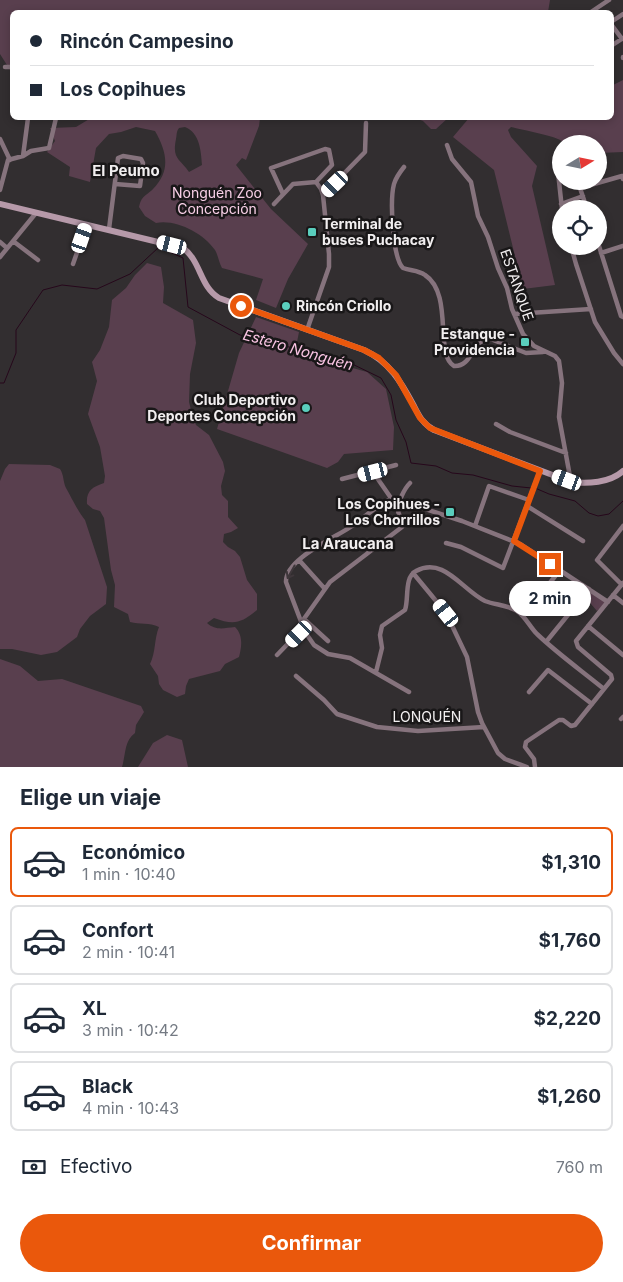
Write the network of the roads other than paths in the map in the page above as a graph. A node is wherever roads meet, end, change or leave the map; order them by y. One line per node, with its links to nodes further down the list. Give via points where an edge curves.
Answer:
1 (609, 0): 2 (street)
2 (599, 7): 3 (street); 4 (street)
3 (594, 10)
4 (601, 10)
5 (614, 27): 6 (street)
6 (622, 39)
7 (5, 67): 8 (street)
8 (10, 67)
9 (28, 120): 14 (street)
10 (56, 120): 14 (street, via 49,148)
11 (366, 123): 23 (street, via 365,152)
12 (0, 140): 16 (street)
13 (447, 145): 43 (street, ESTANQUE, via 452,159 471,182 478,216)
14 (23, 156): 16 (street)
15 (0, 161): 16 (street)
16 (8, 162): 21 (street)
17 (404, 167): 46 (street, via 393,187 396,256 403,268 424,274 435,286 442,306 445,351 449,362 454,366 462,365 479,342 488,338 526,353)
18 (622, 178): 24 (street, via 580,188)
19 (316, 182): 22 (street, via 297,182); 22 (street, via 332,165 327,149 271,168); 23 (street)
20 (115, 184): 20 (street, via 140,186 141,159 118,158); 31 (street)
21 (0, 190)
22 (283, 194): 28 (street)
23 (323, 195): 45 (street, via 329,267)
24 (583, 196): 25 (street); 26 (street)
25 (575, 200)
26 (584, 200)
27 (0, 204): 29 (main road)
28 (274, 204)
29 (36, 213): 30 (main road); 32 (street)
30 (86, 224): 31 (main road); 41 (street)
31 (109, 229): 45 (main road, via 183,248 215,296)
32 (13, 241): 35 (street); 40 (street)
33 (0, 242): 35 (street)
34 (623, 246): 36 (street)
35 (7, 248): 39 (street)
36 (607, 251)
37 (574, 255): 42 (street)
38 (602, 255): 44 (street)
39 (0, 257)
40 (38, 260)
41 (73, 264)
42 (591, 309): 43 (street); 47 (street, via 598,327)
43 (514, 314): 46 (street, ESTANQUE, via 528,341)
44 (622, 317)
45 (307, 330): 51 (main road, via 364,350 384,361 396,375 420,418 430,428)
46 (544, 352): 49 (street, ESTANQUE, via 559,361 562,382 559,417)
47 (623, 364)
48 (496, 424): 49 (street)
49 (566, 453): 55 (street, ESTANQUE)
50 (396, 465): 53 (street)
51 (540, 471): 55 (main road); 58 (street)
52 (623, 471): 55 (main road, via 606,479)
53 (373, 472): 54 (street); 57 (street)
54 (342, 480)
55 (571, 482)
56 (410, 483): 59 (street)
57 (391, 498): 59 (street); 66 (street)
58 (529, 500): 60 (street); 61 (street, via 489,486)
59 (401, 501): 61 (street); 70 (street, via 398,511 404,521 402,527 343,570)
60 (527, 506): 63 (street); 64 (street)
61 (475, 526): 63 (street)
62 (623, 526): 69 (street, via 596,560)
63 (514, 541): 65 (street, via 503,568); 67 (street)
64 (583, 541)
65 (446, 543)
66 (299, 560): 70 (street); 76 (street, one-way to 76, via 286,578 288,591)
67 (560, 570): 71 (street); 72 (street)
68 (413, 573): 80 (street, via 430,568 446,571 478,597 517,610); 83 (street, via 405,610 380,630 382,648); 89 (street, via 446,613 468,659 475,700)
69 (622, 584): 73 (street)
70 (325, 589): 76 (street)
71 (545, 589)
72 (589, 589): 74 (street); 80 (street)
73 (613, 595): 74 (street); 75 (street)
74 (608, 602): 77 (street)
75 (623, 603)
76 (303, 621): 78 (street); 79 (street)
77 (588, 626): 82 (street); 85 (street, via 577,644 612,676)
78 (303, 628): 81 (street); 83 (street, via 322,652 350,658)
79 (328, 641)
80 (546, 642): 85 (street)
81 (278, 655)
82 (623, 655)
83 (376, 672): 86 (street)
84 (296, 676): 89 (street, LONQUÉN, via 337,714 377,727 418,731)
85 (604, 690): 88 (street)
86 (409, 692)
87 (529, 692): 88 (street, via 548,670)
88 (592, 704): 91 (street, via 575,725 559,720 526,742 525,747 534,759)
89 (484, 727): 90 (street, via 502,757)
90 (527, 767)
91 (535, 767)

